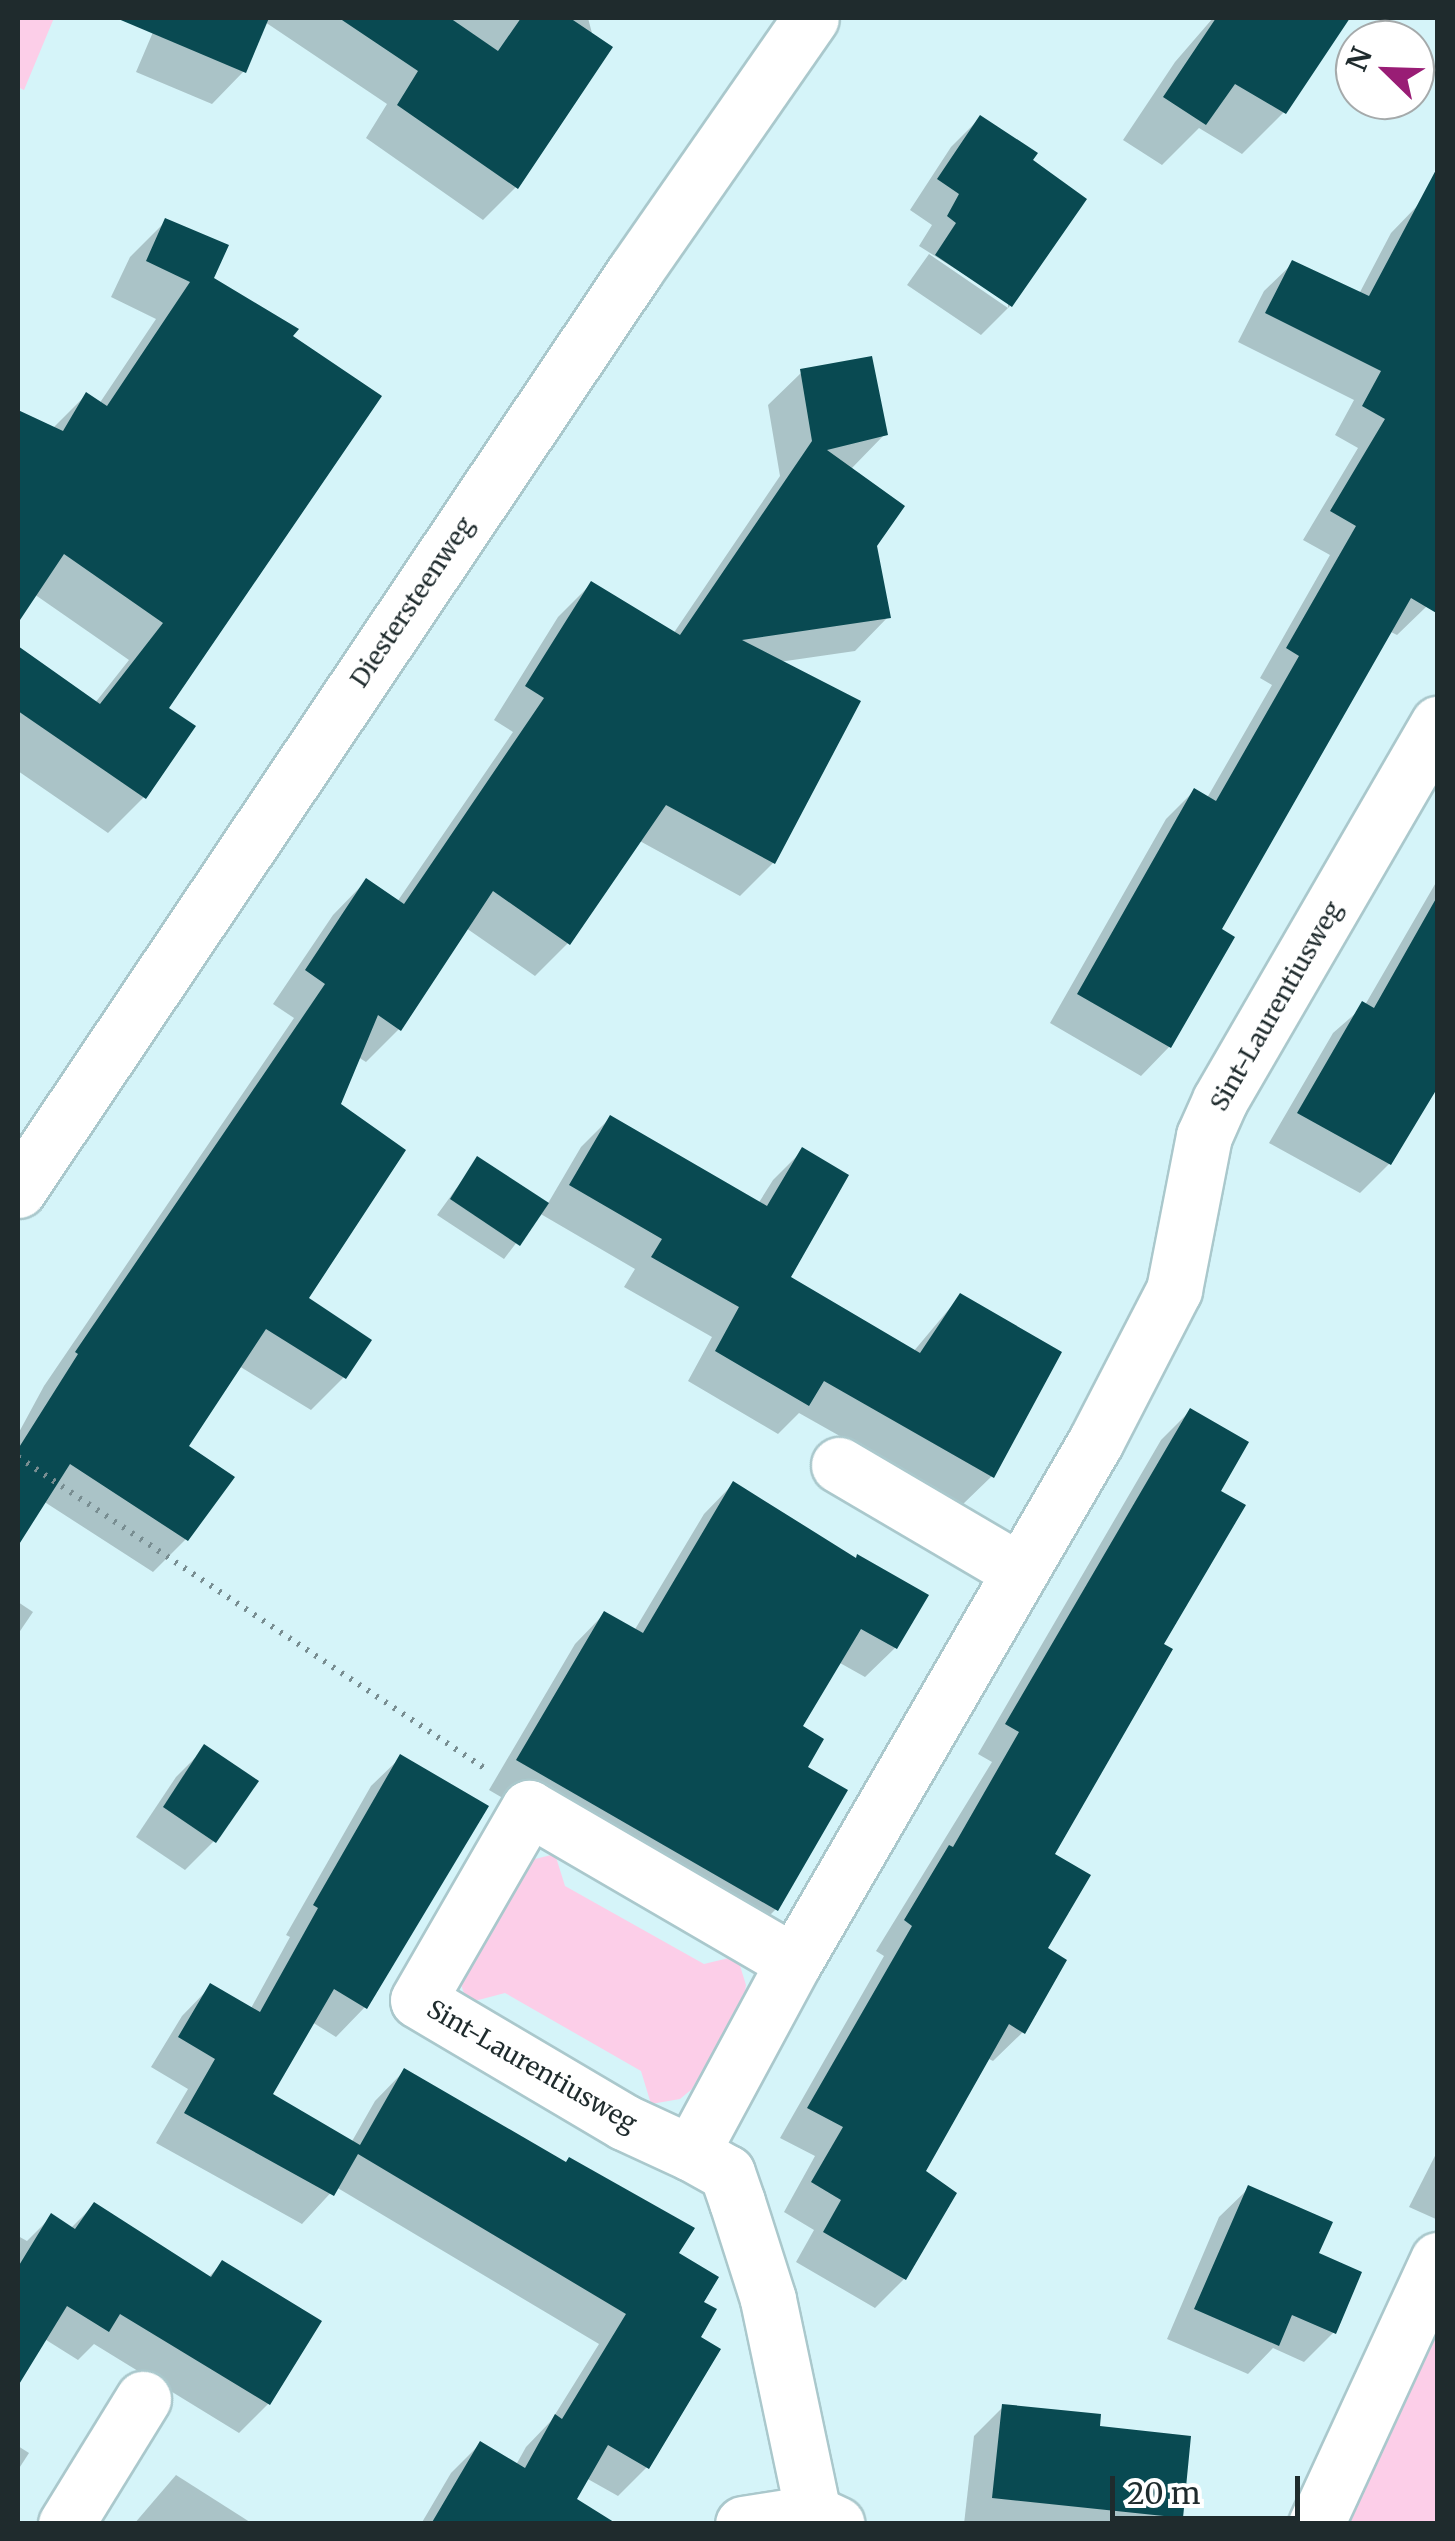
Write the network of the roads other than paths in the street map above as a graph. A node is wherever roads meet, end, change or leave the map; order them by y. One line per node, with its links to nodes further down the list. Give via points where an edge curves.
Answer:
1 (811, 18): 3 (street, Diestersteenweg)
2 (1438, 724): 5 (street, Sint-Laurentiusweg, via 1220,1100 1200,1150 1174,1290)
3 (18, 1190)
4 (839, 1465): 5 (street)
5 (1020, 1571): 6 (street, Sint-Laurentiusweg)
6 (794, 1962): 7 (street, Sint-Laurentiusweg); 7 (street, Sint-Laurentiusweg, via 529,1808 418,2000 624,2122)
7 (691, 2154): 10 (street, Sint-Laurentiusweg, via 727,2173 738,2202)
8 (1438, 2260): 13 (street)
9 (144, 2399): 11 (street)
10 (825, 2518): 12 (street)
11 (66, 2524)
12 (743, 2524)
13 (1316, 2524)

